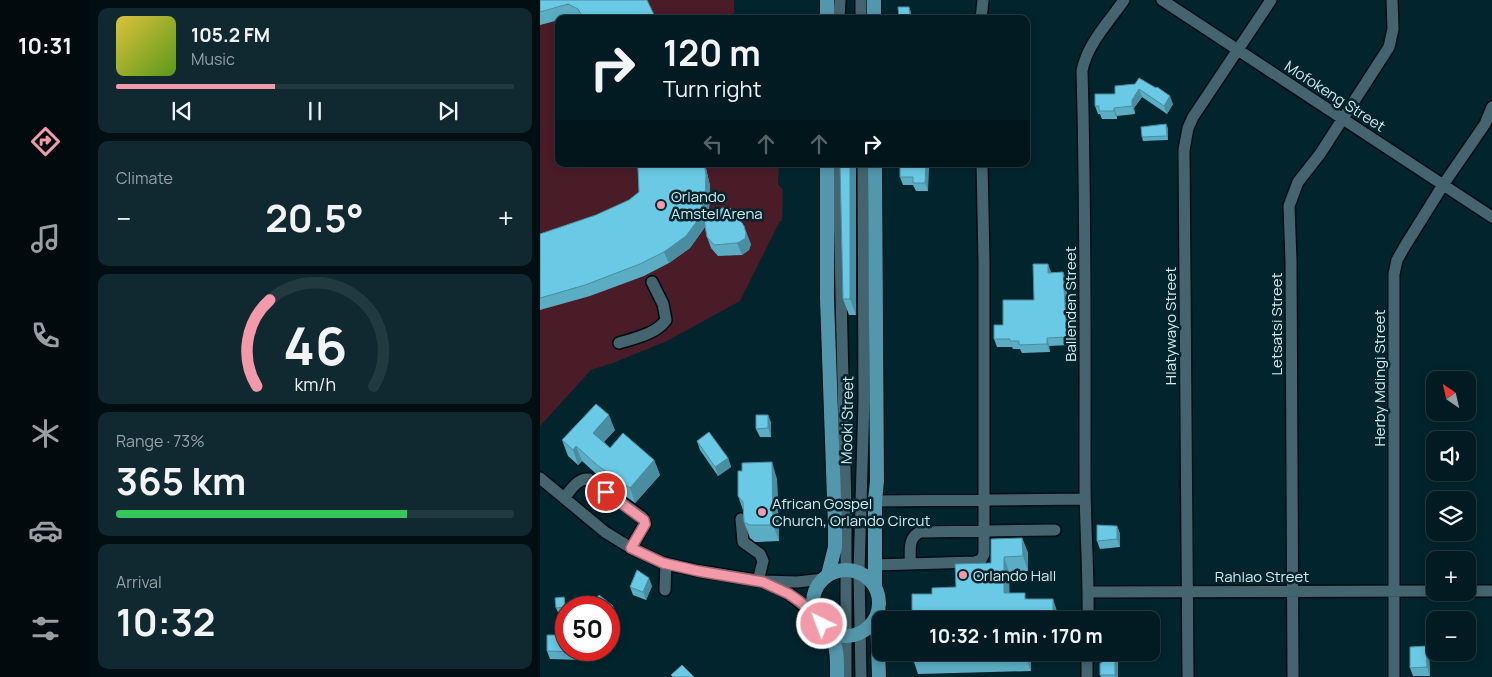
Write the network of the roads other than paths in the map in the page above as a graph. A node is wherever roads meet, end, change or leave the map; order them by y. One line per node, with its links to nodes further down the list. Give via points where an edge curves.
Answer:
1 (827, 0): 10 (main road)
2 (840, 0): 11 (street)
3 (861, 0): 12 (street)
4 (874, 0): 13 (main road)
5 (983, 0): 14 (street)
6 (1124, 0): 30 (street, Ballenden Street, via 1093,44 1082,71)
7 (1162, 0): 15 (street, Mofokeng Street)
8 (1272, 0): 15 (street, Hlatywayo Street)
9 (1392, 0): 17 (street, Letsatsi Street, via 1393,29 1389,47)
10 (827, 15)
11 (839, 15)
12 (861, 15)
13 (874, 15)
14 (981, 15)
15 (1238, 50): 17 (street, Mofokeng Street); 50 (street, Hlatywayo Street, via 1193,117 1184,150)
16 (1492, 107): 23 (street, Herby Mdingi Street, via 1485,124)
17 (1343, 119): 23 (street, Mofokeng Street); 44 (street, Letsatsi Street, via 1298,182 1289,206)
18 (827, 167): 40 (main road, Mooki Street, via 827,298 835,547)
19 (838, 167): 39 (street, Mooki Street, via 846,510)
20 (863, 167): 39 (street, Mooki Street, via 864,400)
21 (875, 167): 31 (main road, Mooki Street)
22 (982, 167): 29 (street)
23 (1443, 185): 24 (street, Mofokeng Street); 45 (street, Herby Mdingi Street, via 1397,260 1394,274)
24 (1492, 217)
25 (652, 282): 26 (street, via 663,304 666,320 655,330)
26 (619, 344)
27 (540, 478): 28 (street)
28 (564, 498): 35 (street, via 605,532); 35 (street, via 585,479 642,517 645,524)
29 (983, 499): 30 (street); 31 (street); 34 (street)
30 (1085, 499): 49 (street, Ballenden Street)
31 (875, 501): 38 (main road, Mooki Street)
32 (741, 519): 41 (street, via 743,542 760,554 763,561)
33 (1055, 530): 34 (street)
34 (984, 531): 37 (street, via 981,560); 37 (street, via 914,534)
35 (631, 548): 36 (street)
36 (666, 563): 41 (street); 43 (street)
37 (910, 564): 38 (street)
38 (875, 565): 42 (main road, Mooki Street)
39 (852, 571): 40 (main road); 42 (main road, via 868,577); 56 (street, Mooki Street)
40 (826, 577): 41 (street, via 797,582); 53 (main road, Mooki Street, via 814,595)
41 (761, 581): 53 (street, via 789,594)
42 (875, 585): 51 (main road, Mooki Street)
43 (664, 590)
44 (1294, 591): 45 (street, Rahlao Street); 50 (street, Rahlao Street); 65 (street, Letsatsi Street)
45 (1394, 591): 46 (street, Rahlao Street); 66 (street, Herby Mdingi Street)
46 (1426, 591)
47 (1476, 591): 48 (street)
48 (1492, 591)
49 (1089, 592): 50 (street, Rahlao Street); 52 (street, Ballenden Street)
50 (1187, 592): 64 (street, Hlatywayo Street)
51 (878, 611)
52 (1088, 611)
53 (815, 614): 55 (main road)
54 (872, 623): 56 (main road, via 867,629)
55 (830, 631): 56 (main road); 59 (main road, via 836,649)
56 (852, 635): 60 (street, Mooki Street); 61 (street, Mooki Street)
57 (878, 661): 62 (main road)
58 (1087, 661): 63 (street)
59 (837, 677)
60 (846, 677)
61 (861, 677)
62 (878, 677)
63 (1087, 677)
64 (1188, 677)
65 (1293, 677)
66 (1394, 677)

